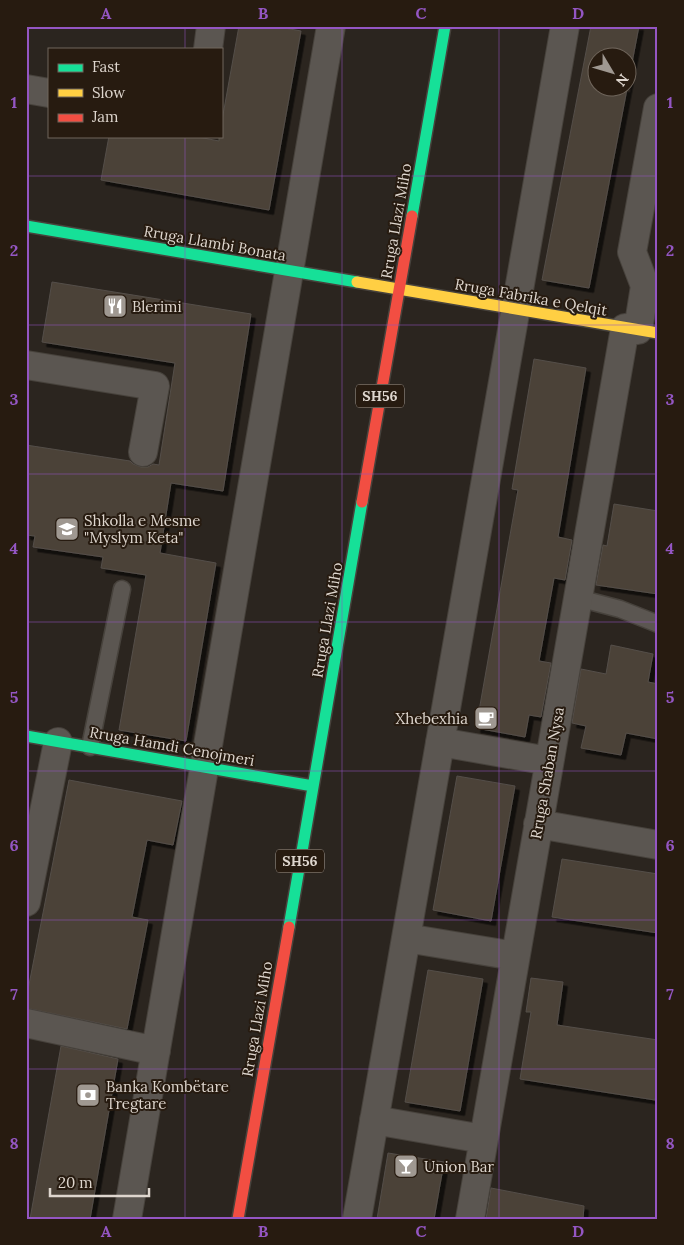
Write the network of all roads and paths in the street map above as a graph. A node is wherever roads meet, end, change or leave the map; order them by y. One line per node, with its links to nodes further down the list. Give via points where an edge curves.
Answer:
1 (212, 26): 5 (street)
2 (331, 26): 10 (street)
3 (445, 26): 11 (main road, Rruga Llazi Miho / SH56)
4 (565, 26): 12 (street)
5 (208, 48)
6 (26, 89): 7 (street)
7 (48, 93)
8 (658, 108): 13 (street, Rruga Shaban Nysa, via 632,252 645,286)
9 (26, 226): 10 (main road, Rruga Llambi Bonata)
10 (289, 271): 11 (main road, Rruga Llambi Bonata); 24 (street)
11 (399, 289): 12 (main road, Rruga Fabrika e Qelqit); 25 (main road, Rruga Llazi Miho / SH56)
12 (516, 309): 13 (main road, Rruga Fabrika e Qelqit); 21 (street)
13 (640, 330): 17 (street, Rruga Shaban Nysa)
14 (26, 365): 15 (street, via 155,386)
15 (143, 452)
16 (122, 589): 22 (lane)
17 (578, 598): 18 (lane, via 620,609); 23 (street, Rruga Shaban Nysa)
18 (658, 624)
19 (26, 736): 20 (main road, Rruga Hamdi Cenojmeri)
20 (58, 742): 22 (main road, Rruga Hamdi Cenojmeri); 28 (street)
21 (440, 742): 23 (street); 29 (street)
22 (90, 747): 24 (main road, Rruga Hamdi Cenojmeri)
23 (549, 761): 26 (street, Rruga Shaban Nysa)
24 (204, 767): 25 (main road, Rruga Hamdi Cenojmeri); 32 (street)
25 (314, 786): 36 (main road, Rruga Llazi Miho / SH56)
26 (538, 824): 27 (street); 30 (street, Rruga Shaban Nysa)
27 (658, 845)
28 (26, 902)
29 (406, 938): 30 (street); 33 (street)
30 (516, 956): 34 (street, Rruga Shaban Nysa)
31 (26, 1024): 32 (street)
32 (156, 1051): 35 (street)
33 (374, 1120): 34 (street); 37 (street)
34 (484, 1139): 38 (street, Rruga Shaban Nysa)
35 (128, 1219)
36 (238, 1219)
37 (357, 1219)
38 (470, 1219)

